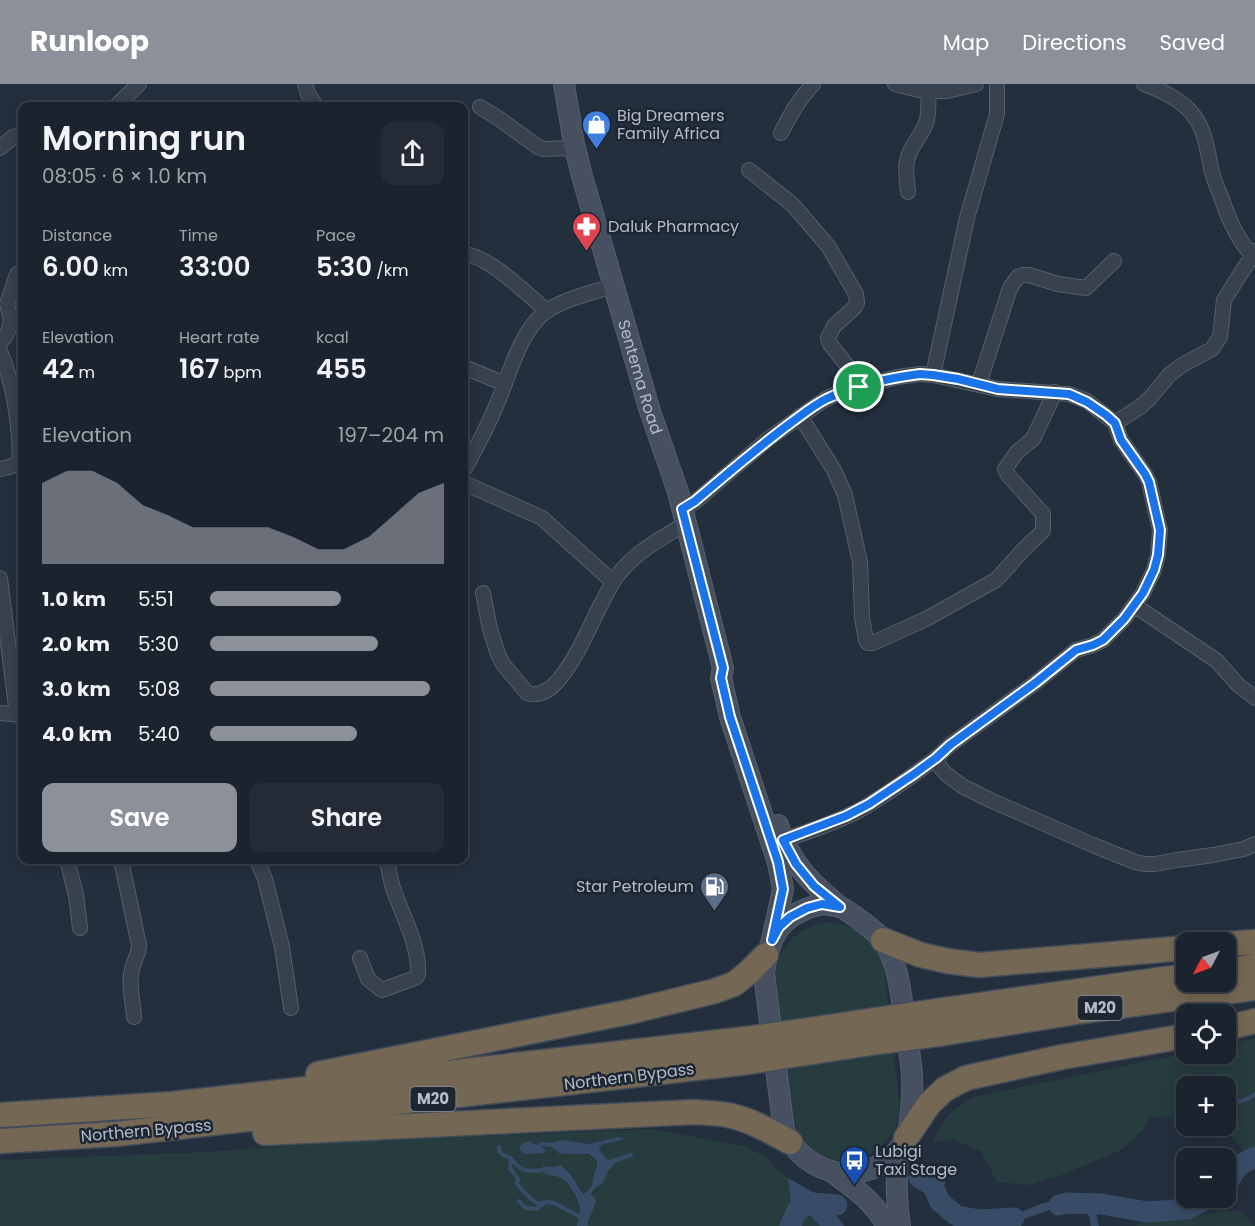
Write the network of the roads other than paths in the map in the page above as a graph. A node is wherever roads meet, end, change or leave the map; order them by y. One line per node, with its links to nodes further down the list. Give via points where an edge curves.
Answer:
1 (139, 84): 10 (street)
2 (305, 84): 11 (street)
3 (564, 84): 16 (main road, Sentema Road)
4 (813, 84): 13 (street)
5 (895, 84): 9 (street)
6 (976, 84): 9 (street)
7 (997, 84): 28 (street, via 997,114 968,218)
8 (1152, 85): 20 (street, via 1191,112 1203,129 1222,201 1236,235)
9 (929, 91): 18 (street, via 927,120 909,153)
10 (120, 102)
11 (313, 102)
12 (480, 107): 16 (street, via 538,147)
13 (781, 133)
14 (18, 136): 15 (street)
15 (0, 148)
16 (575, 148): 23 (main road, Sentema Road)
17 (749, 170): 31 (street, via 793,205 828,246 853,287 857,303 834,326 828,338)
18 (908, 192)
19 (468, 254): 24 (street, via 511,280)
20 (1254, 255): 34 (street, via 1224,300 1218,343 1170,374 1140,407)
21 (1114, 261): 30 (street, via 1086,288 1029,275 1017,277)
22 (16, 274): 25 (street, via 7,304 9,329)
23 (613, 286): 24 (street); 40 (main road, Sentema Road)
24 (547, 311): 29 (street, via 530,329)
25 (0, 342)
26 (0, 351): 35 (street, via 12,387)
27 (468, 369): 29 (street)
28 (933, 375): 30 (street); 31 (street, via 897,377)
29 (505, 384): 37 (street)
30 (979, 384): 32 (street)
31 (859, 387): 33 (street, via 838,393)
32 (1055, 392): 33 (street, via 1033,439 1017,452 1005,470 1043,514 1043,531 996,580 873,643 866,640 860,562 845,495); 34 (street, via 1087,402)
33 (800, 416): 40 (street, via 695,501)
34 (1115, 423): 44 (street, via 1121,440 1149,482 1160,530 1154,570)
35 (18, 441)
36 (18, 463): 38 (street)
37 (468, 463)
38 (0, 469)
39 (468, 485): 42 (street, via 542,518)
40 (684, 516): 42 (street, via 631,560); 45 (main road, Sentema Road)
41 (0, 578): 47 (street)
42 (613, 582): 43 (street, via 560,677 549,690 532,695 501,660)
43 (483, 593)
44 (1134, 605): 46 (street, via 1217,661); 50 (street, via 1103,640 1076,650)
45 (723, 668): 51 (main road, Sentema Road, via 731,676); 62 (main road, Sentema Road, via 721,678 730,717 778,862 783,889)
46 (1255, 698)
47 (18, 701)
48 (0, 713): 49 (street)
49 (18, 715)
50 (936, 758): 51 (street, via 859,810); 52 (street, via 939,767 962,786 1135,862 1149,865)
51 (783, 840): 57 (main road, Sentema Road, via 814,886)
52 (1255, 844)
53 (68, 864): 58 (street)
54 (123, 864): 70 (street, via 139,945 131,977)
55 (258, 864): 69 (street, via 282,947)
56 (388, 864): 64 (street, via 412,939 418,975 382,990 368,979)
57 (840, 907): 59 (main road, Sentema Road); 62 (main road, via 822,904 790,917 779,927)
58 (80, 928)
59 (883, 940): 63 (highway, via 921,955 979,965); 81 (main road, via 900,987 912,1078 912,1107)
60 (1255, 942): 61 (highway)
61 (1236, 943)
62 (769, 948): 76 (highway, via 748,973 715,991 629,1012); 80 (main road, Sentema Road, via 764,974 784,1131)
63 (1176, 949)
64 (360, 958)
65 (1255, 966): 66 (highway)
66 (1236, 969)
67 (1176, 978): 71 (highway, Northern Bypass / M20)
68 (1255, 988): 71 (highway, Northern Bypass / M20, via 1083,1011)
69 (291, 1008)
70 (134, 1017)
71 (945, 1021): 75 (highway, Northern Bypass / M20, bridge)
72 (1255, 1021): 73 (highway)
73 (1236, 1026)
74 (1176, 1038): 81 (highway, via 966,1078 945,1089 929,1104)
75 (748, 1051): 76 (highway, Northern Bypass / M20); 78 (highway, Northern Bypass / M20)
76 (172, 1104): 77 (highway, Northern Bypass / M20)
77 (0, 1115)
78 (116, 1134): 79 (highway, Northern Bypass / M20); 80 (highway, via 219,1135 694,1112 734,1116)
79 (0, 1141)
80 (790, 1142): 82 (main road, via 801,1155)
81 (902, 1145): 82 (main road, via 883,1164 864,1172); 84 (main road, via 896,1179)
82 (831, 1171): 83 (main road, via 867,1198)
83 (887, 1226)
84 (900, 1226)

